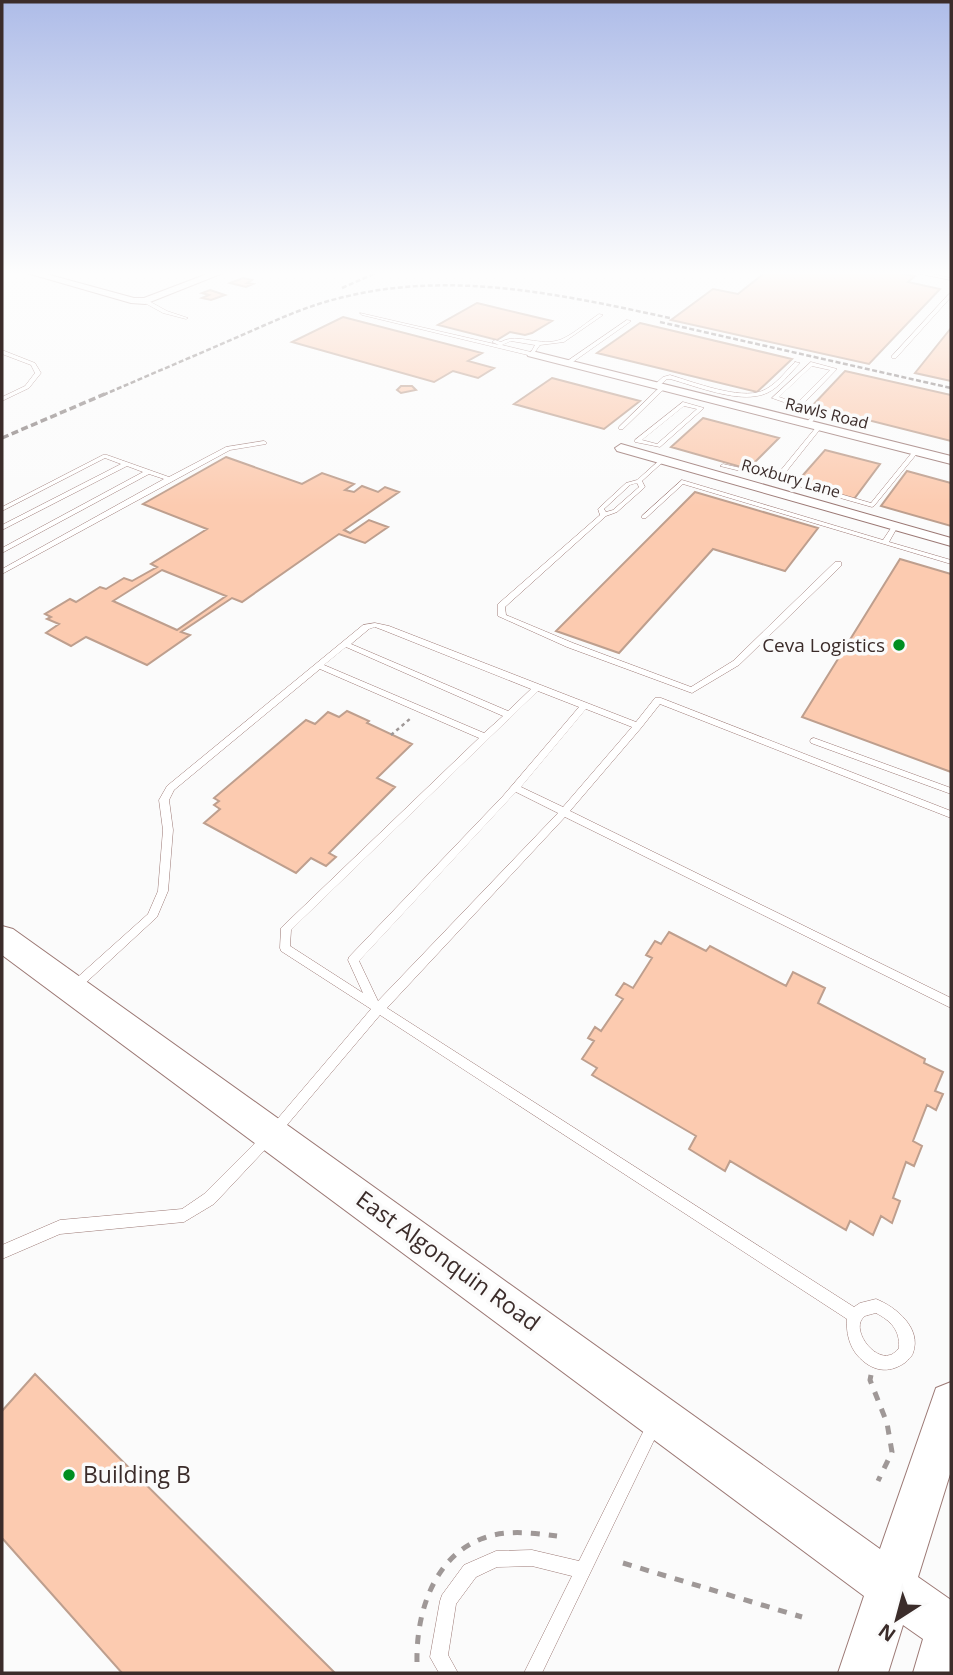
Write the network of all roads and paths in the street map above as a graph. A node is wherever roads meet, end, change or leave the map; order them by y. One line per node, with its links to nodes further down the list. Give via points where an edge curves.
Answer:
1 (535, 349): 6 (street, Rawls Road)
2 (588, 349): 6 (lane)
3 (901, 349): 5 (lane)
4 (2, 352): 9 (lane, via 33,364 38,373 27,387)
5 (894, 357)
6 (568, 363): 8 (street, Rawls Road)
7 (797, 363): 11 (lane, via 765,393)
8 (663, 383): 10 (street, Rawls Road); 11 (lane); 14 (lane)
9 (2, 399)
10 (697, 401): 10 (lane, via 701,408 658,446 637,441 677,406); 11 (street, Rawls Road)
11 (741, 401): 13 (street, Rawls Road)
12 (799, 405): 12 (lane, via 811,391 834,369 811,364 775,398); 13 (lane, via 819,412)
13 (813, 425): 17 (street, Rawls Road); 23 (lane)
14 (621, 428)
15 (264, 443): 24 (lane, via 228,448)
16 (621, 448): 19 (street, Roxbury Lane)
17 (916, 451): 18 (street, Rawls Road); 23 (lane, via 872,505)
18 (950, 458)
19 (662, 460): 25 (lane); 29 (street, Roxbury Lane)
20 (126, 464): 22 (lane); 26 (lane, via 105,456); 30 (lane)
21 (723, 466): 23 (lane)
22 (148, 471): 24 (lane); 33 (lane)
23 (778, 478)
24 (169, 479): 36 (lane)
25 (639, 481): 27 (lane, via 642,487); 27 (lane, via 628,484 601,509)
26 (2, 509)
27 (604, 515): 35 (lane, via 501,606 502,616 692,690 736,663)
28 (644, 517): 32 (lane, via 682,482)
29 (895, 526): 31 (street, Roxbury Lane); 32 (lane)
30 (2, 528)
31 (951, 542)
32 (885, 543): 34 (lane)
33 (2, 551)
34 (951, 562)
35 (838, 564)
36 (2, 572)
37 (345, 644): 38 (lane); 39 (lane, via 375,625); 42 (lane)
38 (319, 666): 45 (lane); 52 (lane, via 170,788 164,800 168,830 163,891 152,917)
39 (537, 688): 40 (lane); 42 (lane)
40 (584, 706): 43 (lane); 47 (lane)
41 (416, 714): 44 (path)
42 (509, 715): 45 (lane)
43 (638, 726): 49 (lane); 50 (lane, via 658,700)
44 (391, 735)
45 (485, 737): 54 (lane, via 286,928 285,948)
46 (814, 741): 48 (lane)
47 (514, 788): 49 (lane); 54 (lane, via 353,960)
48 (951, 791)
49 (564, 811): 53 (lane); 54 (lane)
50 (951, 814)
51 (2, 938): 52 (main road, East Algonquin Road)
52 (72, 989): 55 (main road, East Algonquin Road)
53 (951, 1003)
54 (377, 1010): 55 (lane); 57 (lane)
55 (272, 1133): 56 (lane, via 209,1199 184,1215 60,1227); 60 (main road, East Algonquin Road)
56 (2, 1252)
57 (855, 1316): 58 (lane, via 860,1349); 58 (lane, via 876,1306 894,1316 906,1334 906,1352 901,1359)
58 (875, 1361): 61 (path, via 870,1380 887,1423 892,1451)
59 (951, 1403): 64 (main road)
60 (658, 1415): 63 (lane); 64 (main road, East Algonquin Road)
61 (878, 1481)
62 (623, 1563): 65 (path)
63 (583, 1570): 67 (lane, via 532,1559 496,1559 470,1571 448,1601 439,1657); 68 (lane)
64 (892, 1587): 66 (main road, East Algonquin Road); 69 (main road)
65 (802, 1617)
66 (951, 1629): 70 (main road)
67 (449, 1673)
68 (533, 1673)
69 (863, 1673)
70 (938, 1673)

